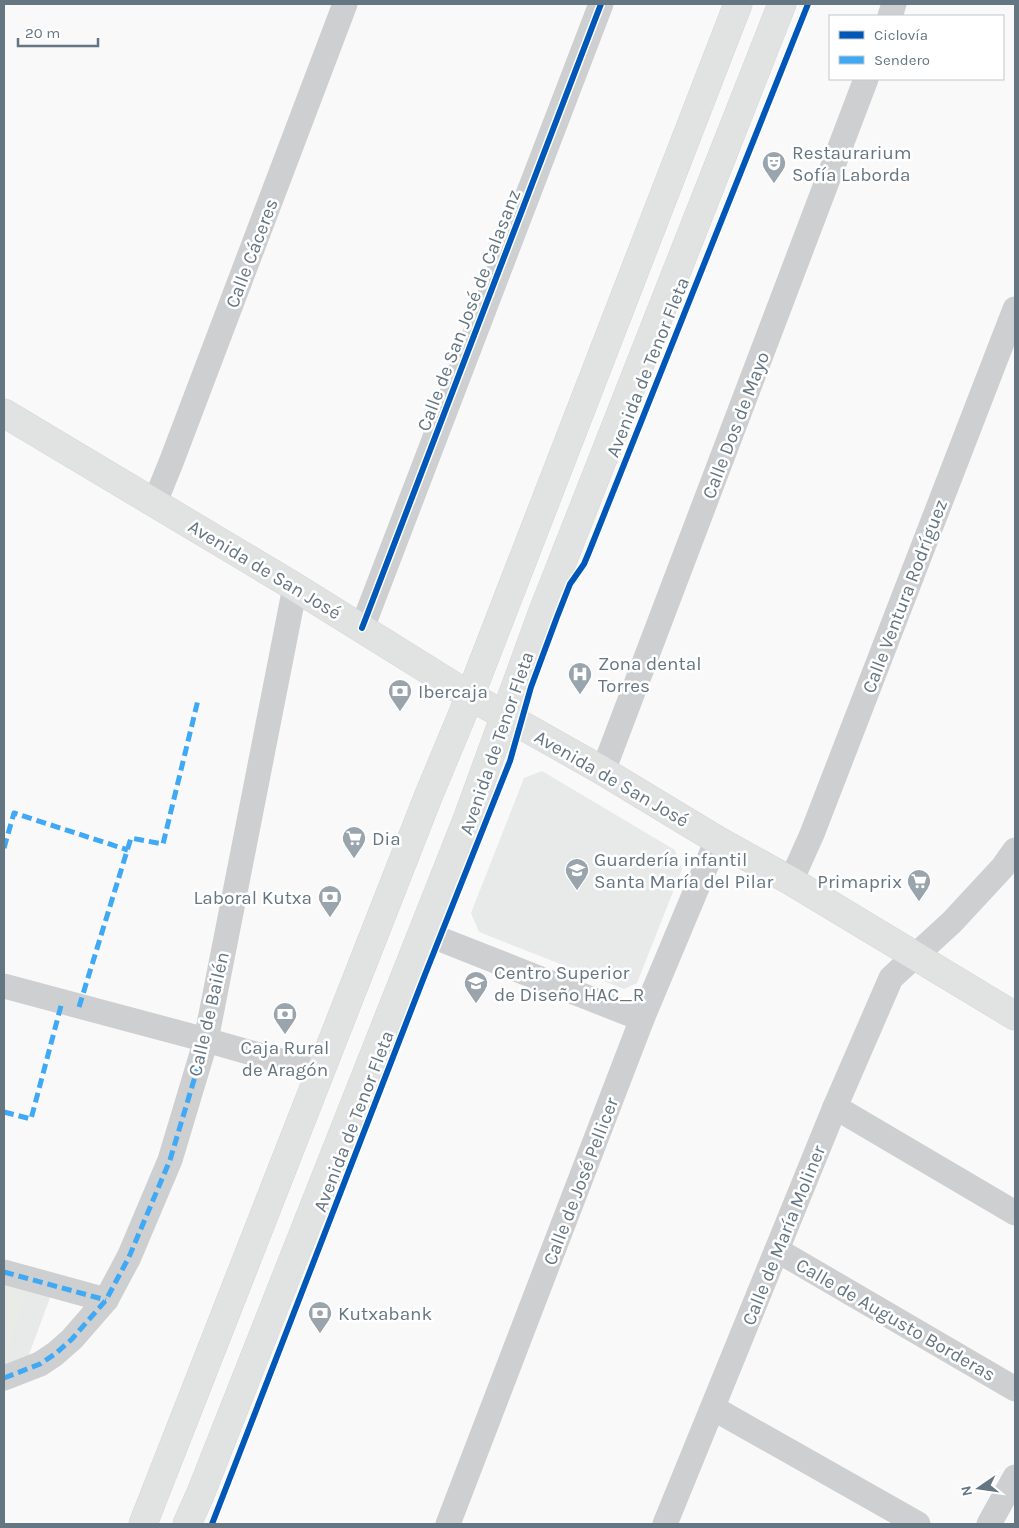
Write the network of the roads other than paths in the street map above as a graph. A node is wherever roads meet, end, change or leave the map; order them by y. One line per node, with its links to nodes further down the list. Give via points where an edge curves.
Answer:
1 (345, 4): 8 (street, Calle Cáceres)
2 (601, 4): 10 (street, Calle de San José de Calasanz)
3 (738, 4): 11 (main road, Avenida de Tenor Fleta)
4 (782, 4): 12 (main road, Avenida de Tenor Fleta, via 542,611)
5 (866, 80): 13 (street, Calle Dos de Mayo)
6 (1015, 309): 16 (street, Calle Ventura Rodríguez)
7 (4, 413): 8 (main road, Avenida de San José)
8 (155, 502): 9 (main road, Avenida de San José)
9 (295, 586): 10 (main road, Avenida de San José); 22 (street, Calle de Bailén)
10 (362, 628): 11 (main road, Avenida de San José)
11 (470, 696): 12 (main road, Avenida de San José); 23 (main road, Avenida de Tenor Fleta)
12 (505, 716): 13 (main road, Avenida de San José); 17 (main road, Avenida de Tenor Fleta)
13 (603, 771): 14 (main road, Avenida de San José)
14 (718, 840): 16 (main road, Avenida de San José); 21 (street, Calle de José Pellicer)
15 (1015, 850): 18 (street, Calle de María Moliner, via 952,922)
16 (791, 881): 18 (main road, Avenida de San José)
17 (422, 932): 21 (street); 34 (main road, Avenida de Tenor Fleta)
18 (915, 955): 20 (main road, Avenida de San José); 24 (street, Calle de María Moliner, via 891,978)
19 (4, 986): 22 (street)
20 (1015, 1016)
21 (642, 1020): 35 (street, Calle de José Pellicer)
22 (206, 1040): 23 (street); 28 (street, Calle de Bailén, via 170,1160)
23 (319, 1072): 33 (main road, Avenida de Tenor Fleta)
24 (835, 1107): 25 (street); 26 (street, Calle de María Moliner)
25 (1015, 1213)
26 (777, 1250): 30 (street, Calle de Augusto Borderas); 31 (street, Calle de María Moliner)
27 (4, 1272): 28 (street)
28 (106, 1300): 29 (street, Calle de Bailén, via 55,1354 40,1364)
29 (4, 1378)
30 (1015, 1389)
31 (713, 1408): 36 (street, Calle de María Moliner); 37 (street)
32 (1015, 1478): 38 (street)
33 (144, 1524)
34 (186, 1524)
35 (448, 1524)
36 (665, 1524)
37 (918, 1524)
38 (989, 1524)

